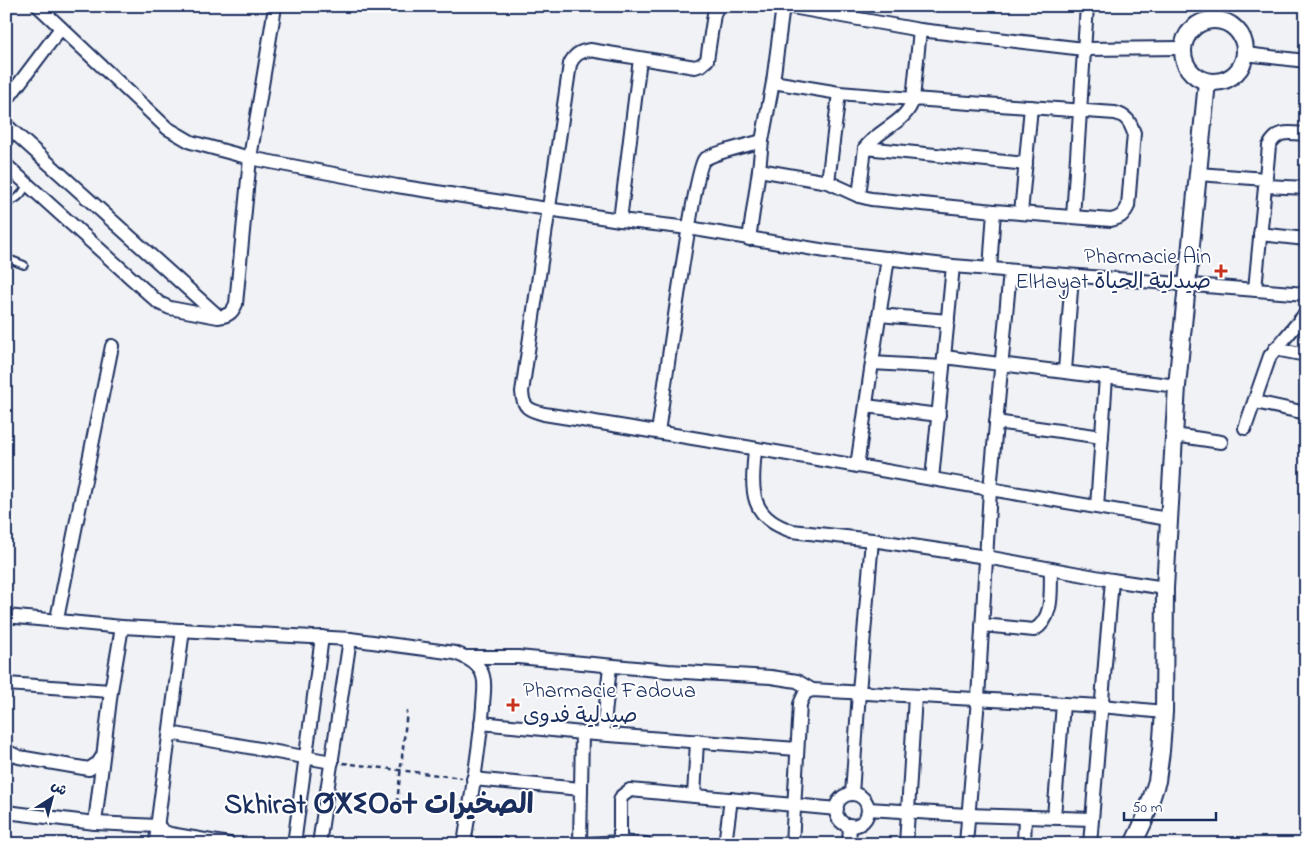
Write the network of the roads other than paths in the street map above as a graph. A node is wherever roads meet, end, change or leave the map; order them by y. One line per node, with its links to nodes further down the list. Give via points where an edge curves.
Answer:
1 (38, 6): 8 (street)
2 (718, 6): 13 (street, via 707,60 702,65 696,67)
3 (784, 6): 6 (street); 15 (street)
4 (1086, 6): 11 (street)
5 (275, 7): 26 (street)
6 (814, 9): 9 (street)
7 (1214, 13): 10 (street, via 1192,28); 12 (street, via 1239,32)
8 (61, 28): 19 (street); 26 (street, via 167,128 191,142)
9 (920, 30): 11 (street); 18 (street)
10 (1182, 48): 11 (street); 16 (street, via 1188,70)
11 (1084, 49): 21 (street)
12 (1245, 54): 14 (street); 16 (street, via 1240,68 1229,78)
13 (640, 59): 37 (street, via 590,50 573,58); 41 (street)
14 (1306, 61)
15 (773, 82): 17 (street); 24 (street)
16 (1207, 82): 30 (street)
17 (838, 93): 18 (street); 31 (street)
18 (913, 99): 20 (street); 25 (street, via 907,114 878,134)
19 (6, 101)
20 (1031, 107): 21 (street); 27 (street)
21 (1081, 110): 40 (street); 40 (street, via 1124,115 1134,133 1125,213 1111,220)
22 (6, 125): 58 (street)
23 (1306, 134): 32 (street, via 1282,133 1274,137 1268,146)
24 (762, 141): 29 (street); 42 (street, via 704,160 699,171)
25 (866, 148): 27 (street); 35 (street)
26 (250, 158): 37 (street, via 397,186); 58 (street, via 236,304 233,311)
27 (1026, 164): 39 (street)
28 (6, 166): 33 (street)
29 (759, 170): 31 (street); 44 (street)
30 (1198, 174): 32 (street); 53 (street)
31 (828, 182): 35 (street)
32 (1266, 183): 34 (street); 43 (street)
33 (27, 184): 36 (lane, via 17,198); 58 (street, via 158,302 170,308)
34 (1306, 188)
35 (859, 196): 38 (street)
36 (6, 202)
37 (549, 209): 41 (street); 75 (street, via 523,402 526,407 544,414)
38 (994, 211): 39 (street); 50 (street)
39 (1021, 213): 40 (street)
40 (1073, 217)
41 (620, 220): 42 (street)
42 (689, 228): 44 (street); 75 (street)
43 (1260, 234): 45 (street); 54 (street)
44 (749, 239): 47 (street)
45 (1306, 239)
46 (6, 258): 48 (lane)
47 (888, 258): 49 (street); 57 (street)
48 (24, 265)
49 (954, 266): 50 (street); 59 (street)
50 (990, 269): 51 (street)
51 (1010, 271): 52 (street); 65 (street)
52 (1072, 276): 53 (street); 66 (street)
53 (1187, 284): 54 (street); 68 (street)
54 (1255, 289): 55 (street)
55 (1306, 294)
56 (1306, 313): 61 (street)
57 (879, 314): 59 (street); 64 (street)
58 (218, 317)
59 (948, 321): 63 (street)
60 (112, 346): 91 (street)
61 (1275, 349): 62 (street); 69 (street)
62 (1306, 356)
63 (944, 362): 64 (street); 65 (street); 72 (street)
64 (872, 363): 70 (street)
65 (1001, 363): 66 (street); 73 (street)
66 (1064, 371): 67 (street)
67 (1106, 377): 68 (street); 77 (street)
68 (1177, 386): 76 (street)
69 (1255, 402): 71 (street); 74 (street)
70 (866, 406): 72 (street); 80 (street)
71 (1306, 414)
72 (939, 415): 81 (street)
73 (996, 422): 77 (street); 82 (street)
74 (1245, 428)
75 (658, 432): 79 (street)
76 (1174, 435): 78 (street); 84 (street)
77 (1102, 437): 83 (street)
78 (1221, 442)
79 (755, 449): 80 (street); 85 (street, via 754,497 767,519 792,531)
80 (857, 466): 81 (street)
81 (932, 479): 82 (street)
82 (990, 490): 83 (street); 86 (street)
83 (1097, 507): 84 (street)
84 (1168, 519): 89 (street)
85 (872, 540): 86 (street); 102 (street)
86 (986, 557): 87 (street); 92 (street)
87 (1051, 569): 88 (street); 92 (street, via 1048,612 1041,626 1034,630)
88 (1112, 580): 89 (street); 106 (street)
89 (1164, 588): 107 (street)
90 (6, 616): 91 (street)
91 (58, 619): 93 (street)
92 (982, 625): 104 (street)
93 (122, 627): 94 (street); 101 (street)
94 (183, 630): 95 (street); 109 (street)
95 (322, 638): 96 (street); 116 (street)
96 (350, 640): 97 (street); 117 (street)
97 (467, 657): 98 (street, via 518,657); 108 (street, via 483,676)
98 (610, 666): 100 (street, via 771,677 796,681); 111 (street)
99 (6, 684): 101 (street)
100 (812, 690): 102 (street); 113 (street, via 806,693 800,704)
101 (111, 691): 115 (street)
102 (859, 692): 103 (street); 120 (street)
103 (915, 696): 104 (street); 126 (street)
104 (978, 699): 105 (street); 128 (street)
105 (1063, 704): 106 (street); 130 (street)
106 (1101, 706): 107 (street); 131 (street)
107 (1164, 712): 152 (street, via 1157,781)
108 (482, 723): 110 (street); 118 (street)
109 (170, 733): 116 (street); 134 (street)
110 (582, 733): 111 (street); 119 (street)
111 (603, 734): 112 (street)
112 (697, 741): 113 (street); 121 (street)
113 (797, 749): 123 (street)
114 (6, 751): 115 (street, via 89,769)
115 (102, 758): 132 (street)
116 (306, 758): 117 (street); 138 (street)
117 (332, 762): 139 (street)
118 (473, 779): 119 (street); 140 (street)
119 (581, 789): 142 (street)
120 (852, 794): 124 (street, via 842,798); 125 (street, via 860,796)
121 (694, 796): 122 (street); 135 (street, via 626,792 620,801)
122 (731, 799): 123 (street); 145 (street)
123 (795, 804): 124 (street); 146 (street)
124 (837, 809): 133 (street, via 840,820)
125 (868, 809): 126 (street); 133 (street, via 863,821)
126 (909, 811): 128 (street); 148 (street)
127 (6, 812): 132 (street)
128 (967, 815): 129 (street); 149 (street)
129 (1025, 817): 130 (street); 150 (street)
130 (1054, 817): 131 (street)
131 (1092, 819): 151 (street)
132 (95, 823): 134 (street)
133 (850, 825): 147 (street)
134 (158, 826): 136 (street); 137 (street, via 170,834)
135 (620, 842): 143 (street); 144 (street)
136 (156, 844)
137 (229, 844)
138 (294, 844)
139 (320, 844)
140 (464, 844): 141 (street)
141 (503, 844)
142 (580, 844)
143 (587, 844)
144 (646, 844)
145 (725, 844)
146 (792, 844)
147 (849, 844)
148 (906, 844)
149 (966, 844)
150 (1024, 844)
151 (1090, 844)
152 (1133, 844)

